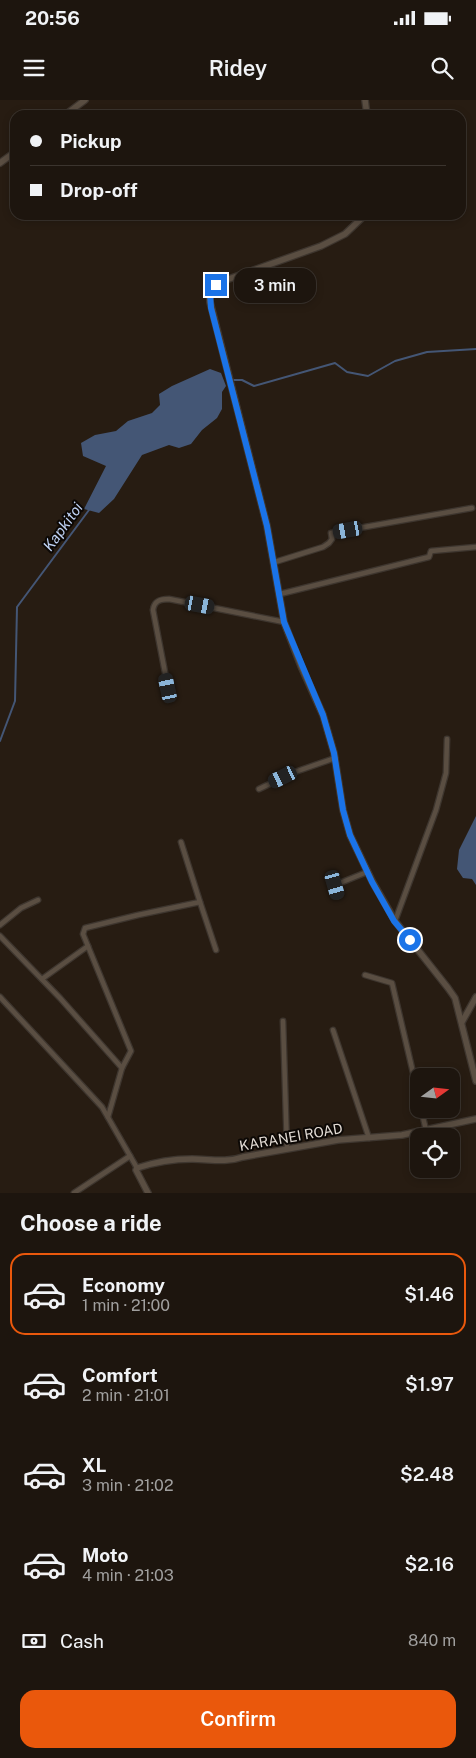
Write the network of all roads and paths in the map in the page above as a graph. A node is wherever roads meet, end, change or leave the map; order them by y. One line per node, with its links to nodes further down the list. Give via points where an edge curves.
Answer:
1 (85, 100): 2 (street)
2 (72, 110)
3 (10, 156): 4 (street)
4 (0, 164)
5 (360, 220): 8 (street, via 345,234 322,246 226,280 210,293 211,308)
6 (472, 508): 8 (street, via 331,533 332,539 323,547)
7 (476, 547): 9 (street, via 432,551 429,557)
8 (275, 562): 9 (street)
9 (280, 594): 10 (street)
10 (284, 622): 11 (street, via 169,599 158,600 153,610); 13 (street, via 318,699)
11 (168, 688)
12 (446, 739): 22 (street, via 446,773 436,810)
13 (335, 758): 14 (street); 16 (street, via 350,835)
14 (259, 789)
15 (181, 842): 21 (street)
16 (367, 872): 18 (street); 22 (street)
17 (331, 876): 18 (street)
18 (335, 885): 19 (street)
19 (338, 896)
20 (38, 900): 23 (street)
21 (200, 902): 25 (street, via 85,928 83,934); 26 (street)
22 (394, 921): 32 (street, via 448,988)
23 (0, 925)
24 (0, 936): 28 (street)
25 (88, 946): 28 (street); 34 (street, via 131,1051)
26 (216, 950)
27 (365, 975): 35 (street, via 392,983)
28 (42, 979): 34 (street)
29 (0, 997): 37 (street)
30 (476, 998): 32 (street)
31 (282, 1021): 42 (street)
32 (462, 1022): 36 (street)
33 (333, 1030): 41 (street)
34 (122, 1068): 37 (street)
35 (412, 1068)
36 (476, 1081)
37 (108, 1117): 43 (street)
38 (476, 1119): 39 (street, KARANEI ROAD)
39 (435, 1128)
40 (410, 1132): 41 (street, KARANEI ROAD)
41 (369, 1138): 42 (street, KARANEI ROAD)
42 (287, 1149): 44 (street, KARANEI ROAD, via 233,1161 176,1160)
43 (130, 1156): 44 (street); 45 (street)
44 (137, 1168): 46 (street)
45 (74, 1193)
46 (148, 1193)

